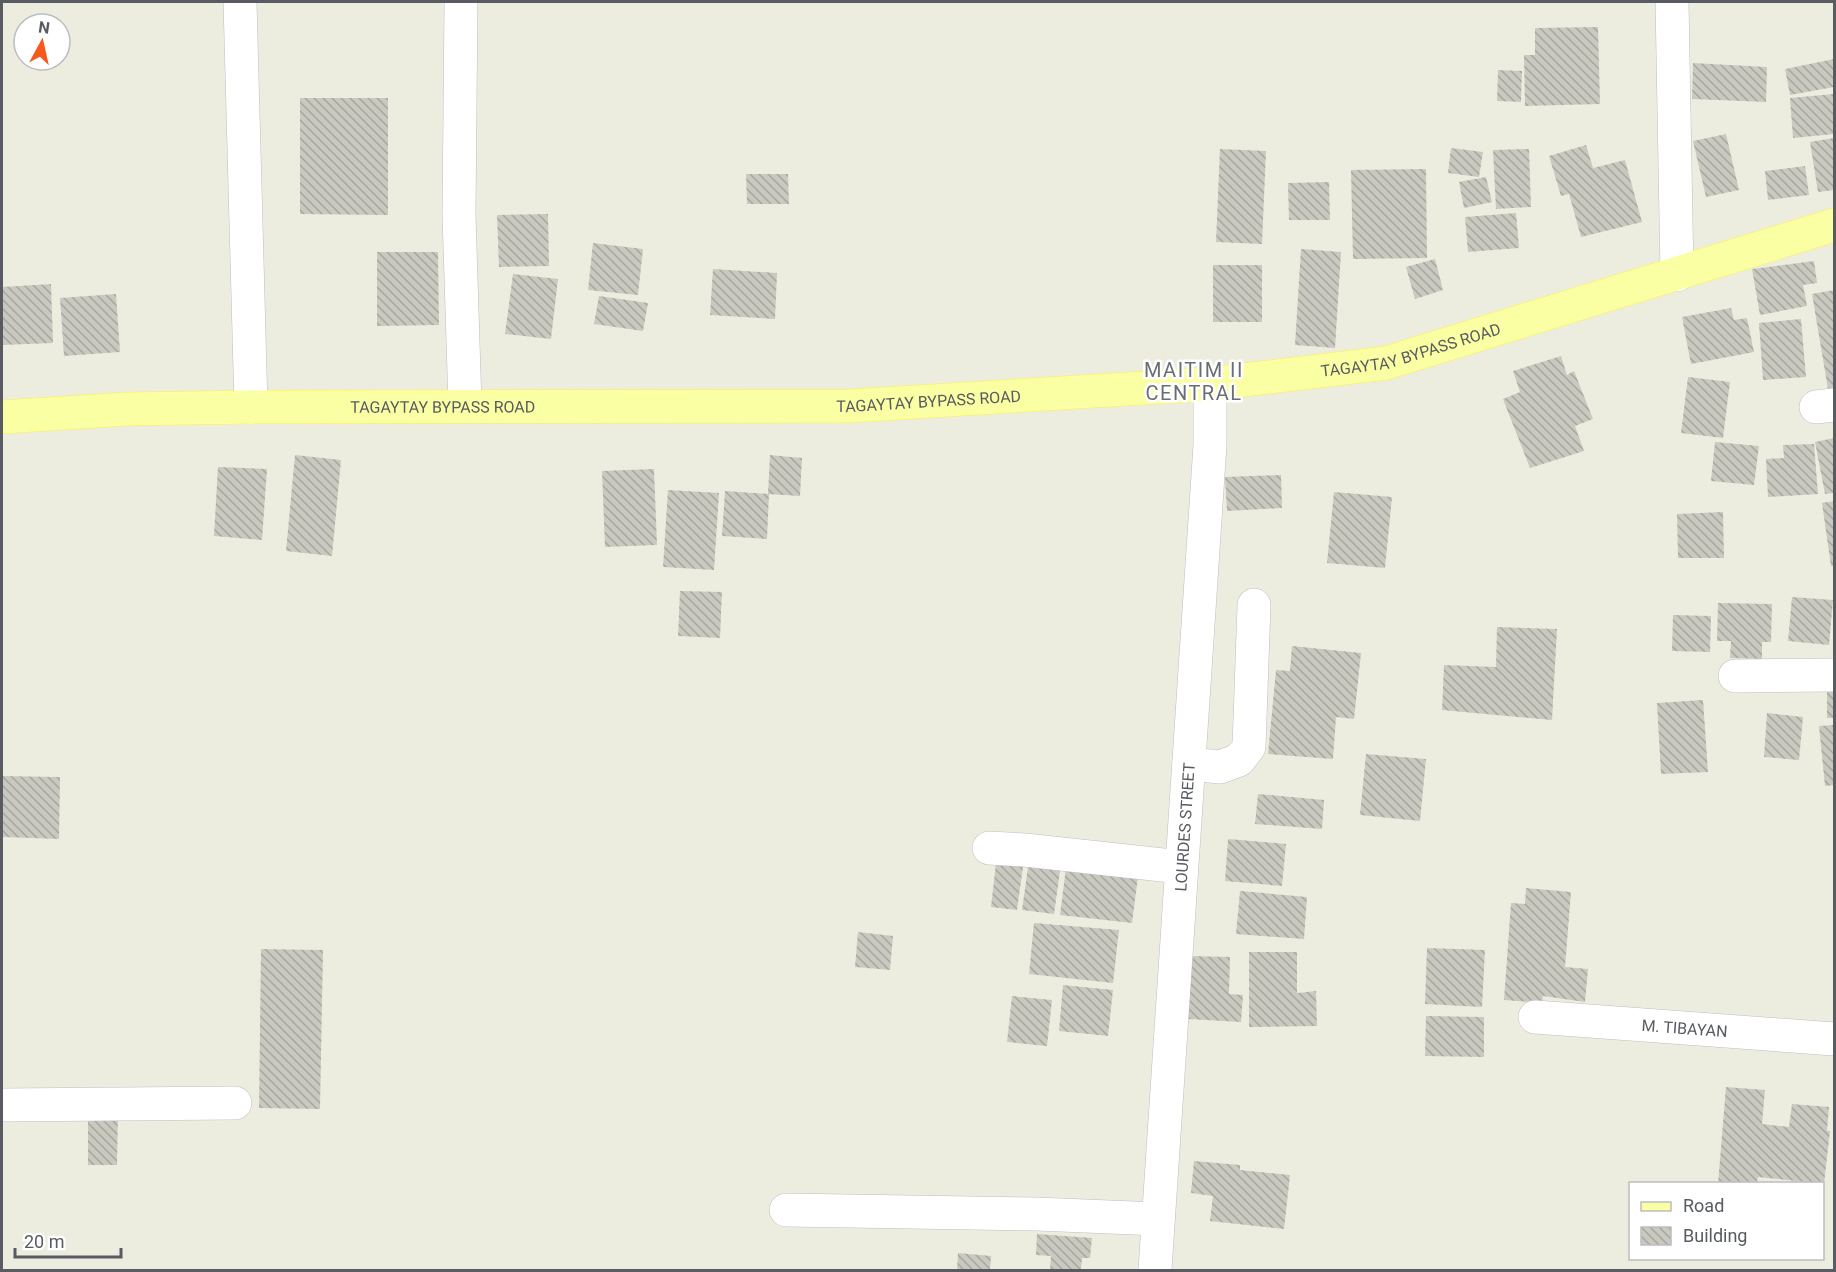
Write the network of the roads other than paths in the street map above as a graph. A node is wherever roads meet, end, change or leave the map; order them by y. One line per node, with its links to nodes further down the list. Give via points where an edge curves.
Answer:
1 (240, 2): 8 (street)
2 (461, 2): 7 (street, via 459,215)
3 (1672, 2): 5 (street)
4 (1834, 225): 5 (main road, TAGAYTAY BYPASS ROAD)
5 (1677, 275): 6 (main road, TAGAYTAY BYPASS ROAD, via 1386,363)
6 (1210, 384): 7 (main road, TAGAYTAY BYPASS ROAD, via 849,406); 13 (street, LOURDES STREET, via 1210,445)
7 (465, 405): 8 (main road, TAGAYTAY BYPASS ROAD)
8 (251, 407): 9 (main road, TAGAYTAY BYPASS ROAD)
9 (2, 417)
10 (1254, 605): 13 (street, via 1249,747 1239,760 1220,767)
11 (1834, 675): 12 (street)
12 (1735, 676)
13 (1189, 764): 15 (street, LOURDES STREET)
14 (989, 848): 15 (street)
15 (1181, 867): 21 (street, LOURDES STREET)
16 (1535, 1017): 17 (street, M. TIBAYAN)
17 (1834, 1039)
18 (235, 1102): 19 (street)
19 (2, 1105)
20 (786, 1210): 21 (street)
21 (1158, 1219): 22 (street, LOURDES STREET)
22 (1155, 1270)

